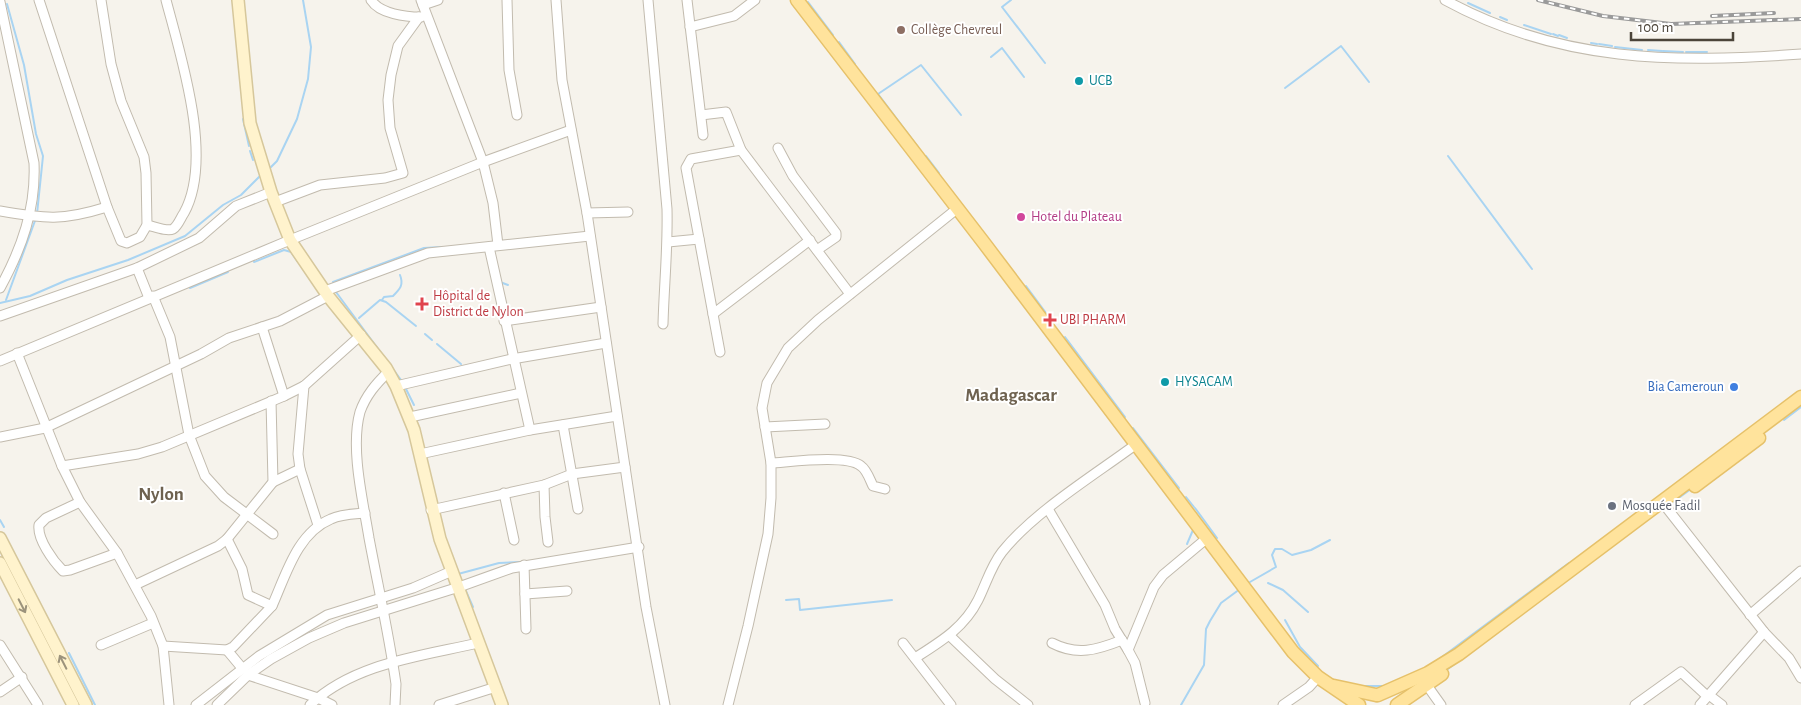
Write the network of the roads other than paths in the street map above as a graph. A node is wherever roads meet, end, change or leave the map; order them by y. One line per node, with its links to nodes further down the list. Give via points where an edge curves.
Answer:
1 (39, 0): 27 (street)
2 (101, 0): 33 (street, via 111,64 121,102 144,157)
3 (166, 0): 33 (street, via 184,68 197,164 194,187 176,226 170,230)
4 (238, 0): 26 (street, via 250,123)
5 (371, 0): 16 (street, via 399,15)
6 (438, 0): 15 (street)
7 (507, 0): 19 (street, via 509,70)
8 (556, 0): 21 (street, via 562,80)
9 (648, 0): 38 (street)
10 (687, 0): 17 (street)
11 (755, 0): 17 (street, via 734,16)
12 (797, 0): 28 (main road)
13 (1445, 0): 18 (street, via 1500,26 1615,55 1703,59)
14 (0, 2): 32 (street, via 34,162 35,184)
15 (422, 3): 16 (street)
16 (423, 17): 25 (street); 26 (street, via 398,46 391,75 388,100 390,128 403,172 385,178)
17 (690, 27): 20 (street)
18 (1801, 54)
19 (517, 115)
20 (701, 115): 22 (street); 24 (street, via 726,111)
21 (571, 130): 25 (street); 31 (street)
22 (703, 135)
23 (778, 148): 40 (street, via 793,176 836,233 836,237)
24 (741, 150): 35 (street, via 691,159 687,164); 37 (street)
25 (483, 162): 36 (street); 39 (street, via 493,203)
26 (272, 194): 36 (street); 41 (street, via 236,206 187,245)
27 (107, 207): 32 (street, via 69,217); 33 (street, via 123,243 140,237)
28 (958, 208): 44 (street); 76 (main road)
29 (0, 210): 32 (street)
30 (628, 212): 31 (street)
31 (587, 213): 34 (street)
32 (30, 216): 42 (street, via 15,259)
33 (147, 225)
34 (590, 236): 39 (street); 46 (street)
35 (699, 239): 38 (street); 47 (street)
36 (290, 240): 43 (street); 45 (street)
37 (810, 240): 40 (street); 47 (street)
38 (668, 242): 50 (street)
39 (493, 246): 43 (street, via 417,255); 49 (street)
40 (817, 250): 44 (street)
41 (137, 268): 45 (street); 48 (street)
42 (0, 288)
43 (326, 293): 51 (street, via 296,314); 52 (street)
44 (850, 294): 71 (street, via 780,358 763,396)
45 (151, 297): 55 (street); 58 (street, via 170,337)
46 (601, 307): 49 (street); 53 (street)
47 (713, 314): 54 (street)
48 (0, 316)
49 (504, 321): 56 (street)
50 (663, 324)
51 (262, 327): 58 (street, via 229,338); 63 (street)
52 (361, 336): 59 (street); 60 (street)
53 (606, 343): 56 (street); 67 (street)
54 (720, 352)
55 (17, 353): 57 (street); 72 (street)
56 (512, 359): 61 (street); 62 (street)
57 (0, 361)
58 (174, 365): 72 (street); 74 (street)
59 (388, 372): 61 (street); 92 (street, via 367,395 360,413 357,433)
60 (304, 386): 63 (street); 81 (street, via 298,438)
61 (396, 386): 68 (street)
62 (521, 393): 68 (street); 73 (street)
63 (284, 396): 65 (street)
64 (1801, 397): 104 (main road)
65 (271, 401): 74 (street); 83 (street)
66 (1801, 406): 88 (main road)
67 (617, 416): 70 (street); 80 (street)
68 (410, 417): 77 (street)
69 (825, 424): 71 (street)
70 (563, 425): 73 (street); 82 (street)
71 (765, 427): 78 (street)
72 (45, 428): 75 (street); 79 (street)
73 (530, 430): 77 (street)
74 (189, 435): 79 (street, via 138,454); 93 (street, via 213,486)
75 (0, 437)
76 (1135, 445): 90 (street); 98 (main road)
77 (420, 454): 91 (street)
78 (771, 463): 85 (street, via 820,459 858,464 873,486); 153 (street, via 768,534)
79 (62, 466): 87 (street)
80 (626, 468): 82 (street); 101 (street)
81 (300, 469): 83 (street); 94 (street)
82 (572, 474): 84 (street); 89 (street)
83 (273, 482): 93 (street)
84 (544, 485): 86 (street); 100 (street)
85 (885, 489)
86 (504, 493): 91 (street); 99 (street)
87 (80, 502): 102 (street); 102 (street, via 46,518 39,525 41,536 57,565 63,571 70,570)
88 (1666, 507): 104 (main road); 113 (street)
89 (578, 509)
90 (1048, 509): 118 (street, via 1002,552 971,612); 119 (street)
91 (431, 510): 107 (street)
92 (365, 513): 94 (street, via 333,518); 111 (street)
93 (248, 515): 95 (street); 97 (street)
94 (318, 525): 112 (street, via 294,556)
95 (273, 534)
96 (0, 538): 143 (street, one-way to 96)
97 (227, 539): 108 (street, via 208,552); 112 (street, via 242,569 248,595)
98 (1206, 539): 127 (street, via 1163,575 1154,588); 133 (main road, via 1293,652)
99 (514, 540)
100 (548, 542)
101 (639, 547): 105 (street); 152 (street, via 646,607)
102 (117, 553): 108 (street)
103 (0, 563): 142 (street, one-way to 142)
104 (1586, 563): 117 (main road)
105 (524, 565): 107 (street); 110 (street)
106 (1801, 571): 113 (street)
107 (455, 577): 111 (street); 111 (street, via 413,588); 120 (street)
108 (135, 585): 114 (street)
109 (567, 591): 110 (street)
110 (525, 594): 115 (street)
111 (381, 602): 129 (street); 130 (street); 130 (street, via 327,614 259,656)
112 (272, 606): 126 (street)
113 (1750, 615): 116 (street)
114 (153, 623): 124 (street); 125 (street)
115 (526, 629)
116 (1764, 632): 132 (street); 137 (street)
117 (1492, 635): 134 (main road); 139 (main road)
118 (950, 636): 128 (street); 155 (street)
119 (1122, 640): 122 (street, via 1080,652); 127 (street)
120 (478, 642): 129 (street); 135 (street)
121 (903, 643): 128 (street)
122 (1052, 643)
123 (0, 645): 131 (street)
124 (101, 645)
125 (163, 646): 126 (street); 144 (street)
126 (227, 650): 130 (street)
127 (1128, 650): 140 (street, via 1136,663)
128 (915, 658): 154 (street)
129 (393, 663): 138 (street, via 364,672); 149 (street)
130 (245, 672): 138 (street); 145 (street); 146 (street)
131 (22, 677): 136 (street); 141 (street)
132 (1801, 678)
133 (1322, 681): 139 (main road); 156 (street); 157 (main road)
134 (1426, 684): 158 (main road); 159 (street)
135 (496, 687): 150 (street); 151 (street)
136 (0, 692)
137 (1708, 695): 160 (street, via 1681,672); 161 (street); 162 (street)
138 (318, 698): 147 (street); 148 (street)
139 (1380, 698): 157 (main road, via 1368,696)
140 (1145, 703)
141 (38, 705)
142 (73, 705)
143 (86, 705)
144 (169, 705)
145 (196, 705)
146 (217, 705)
147 (310, 705)
148 (332, 705)
149 (395, 705)
150 (439, 705)
151 (502, 705)
152 (665, 705)
153 (728, 705)
154 (951, 705)
155 (1028, 705)
156 (1283, 705)
157 (1360, 705)
158 (1397, 705)
159 (1441, 705)
160 (1635, 705)
161 (1700, 705)
162 (1722, 705)

